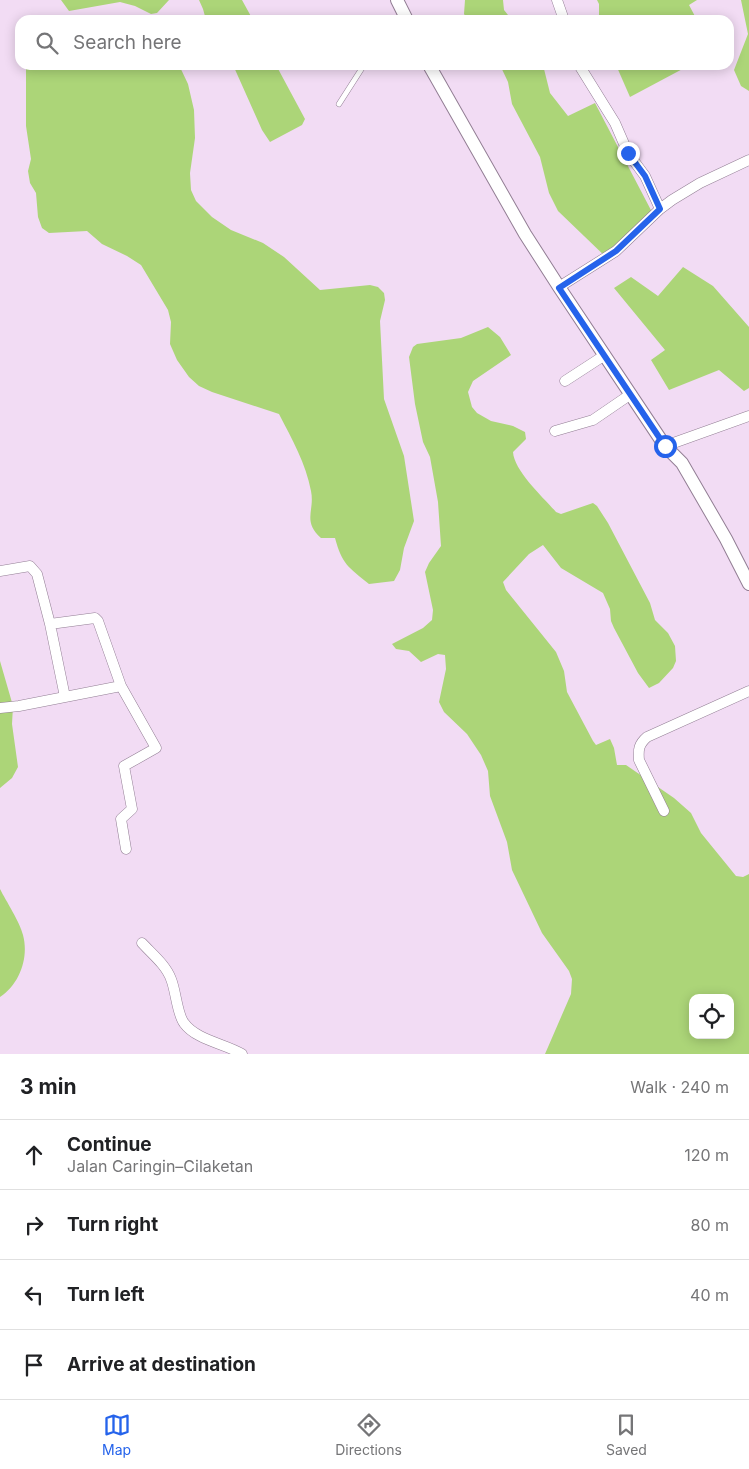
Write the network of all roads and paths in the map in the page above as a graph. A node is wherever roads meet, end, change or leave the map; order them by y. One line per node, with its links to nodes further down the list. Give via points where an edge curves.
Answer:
1 (397, 0): 3 (street)
2 (557, 0): 4 (street)
3 (404, 15)
4 (562, 15)
5 (361, 70): 8 (lane)
6 (432, 70): 11 (street)
7 (582, 70): 10 (street, via 628,153 645,176)
8 (339, 104)
9 (749, 160): 10 (street, via 700,183)
10 (660, 209): 11 (street, via 616,251)
11 (559, 288): 12 (street)
12 (604, 355): 13 (street); 14 (street)
13 (565, 382)
14 (631, 394): 16 (street, via 593,420); 17 (street)
15 (749, 416): 17 (street)
16 (555, 431)
17 (665, 446): 19 (street, via 682,463)
18 (0, 571): 20 (street, via 30,566 37,574)
19 (749, 584)
20 (50, 624): 21 (street, via 95,618); 23 (street)
21 (121, 686): 23 (street); 26 (street, via 156,748 124,766 132,809 121,819)
22 (749, 691): 25 (street, via 640,743 639,760)
23 (65, 697): 24 (street)
24 (0, 708)
25 (664, 811)
26 (126, 849)
27 (142, 943): 28 (street, via 166,968 183,1022 215,1043)
28 (242, 1054)

